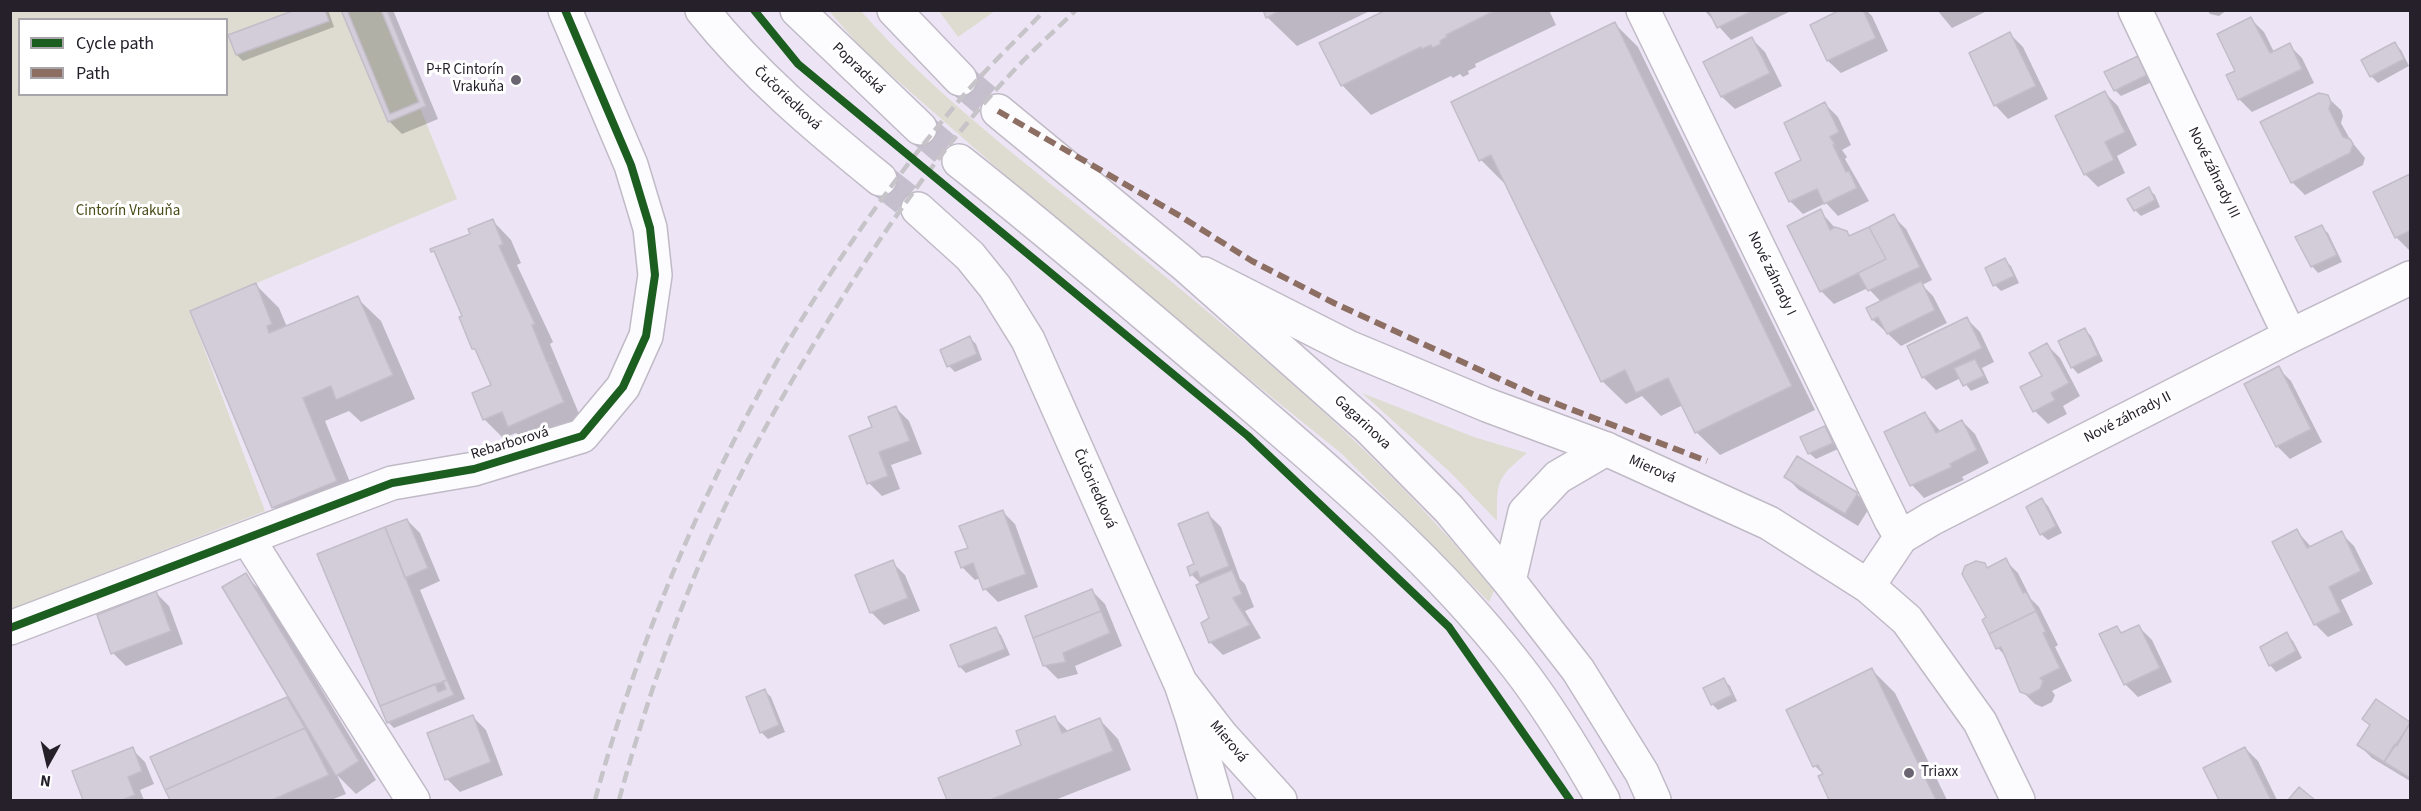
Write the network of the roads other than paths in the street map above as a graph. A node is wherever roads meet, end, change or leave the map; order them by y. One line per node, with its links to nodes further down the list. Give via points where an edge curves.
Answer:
1 (565, 10): 20 (street, Rebarborová, via 632,165 650,228 655,275 646,336 623,387 582,436 474,469 392,483)
2 (702, 10): 13 (street, Čučoriedková, via 798,111)
3 (797, 10): 11 (street, Popradská)
4 (894, 10): 8 (street)
5 (912, 10): 8 (street)
6 (1643, 10): 19 (street, Nové záhrady I)
7 (2135, 10): 17 (street, Nové záhrady III)
8 (927, 44): 9 (street)
9 (960, 79)
10 (998, 111): 15 (street, Gagarinova)
11 (920, 128)
12 (959, 160): 28 (street, via 1343,483 1419,555 1517,666)
13 (880, 179)
14 (918, 210): 24 (street, Čučoriedková, via 970,256 1028,340)
15 (1184, 264): 18 (street, Mierová, via 1348,347); 21 (street, Gagarinova, via 1392,451 1449,509)
16 (2410, 278): 17 (street, Nové záhrady II)
17 (2290, 336): 19 (street, Nové záhrady II)
18 (1606, 449): 21 (street, via 1558,477 1525,512); 22 (street, Mierová, via 1769,523)
19 (1901, 537): 22 (street, Nové záhrady II)
20 (248, 539): 23 (street, Rebarborová); 25 (street)
21 (1509, 581): 29 (street, Gagarinova, via 1578,670 1642,773)
22 (1868, 586): 30 (street, Mierová, via 1907,620 1980,722)
23 (10, 628)
24 (1180, 682): 26 (street, Čučoriedková); 27 (street, Mierová)
25 (413, 801)
26 (1216, 801)
27 (1280, 801)
28 (1603, 801)
29 (1654, 801)
30 (2018, 801)

